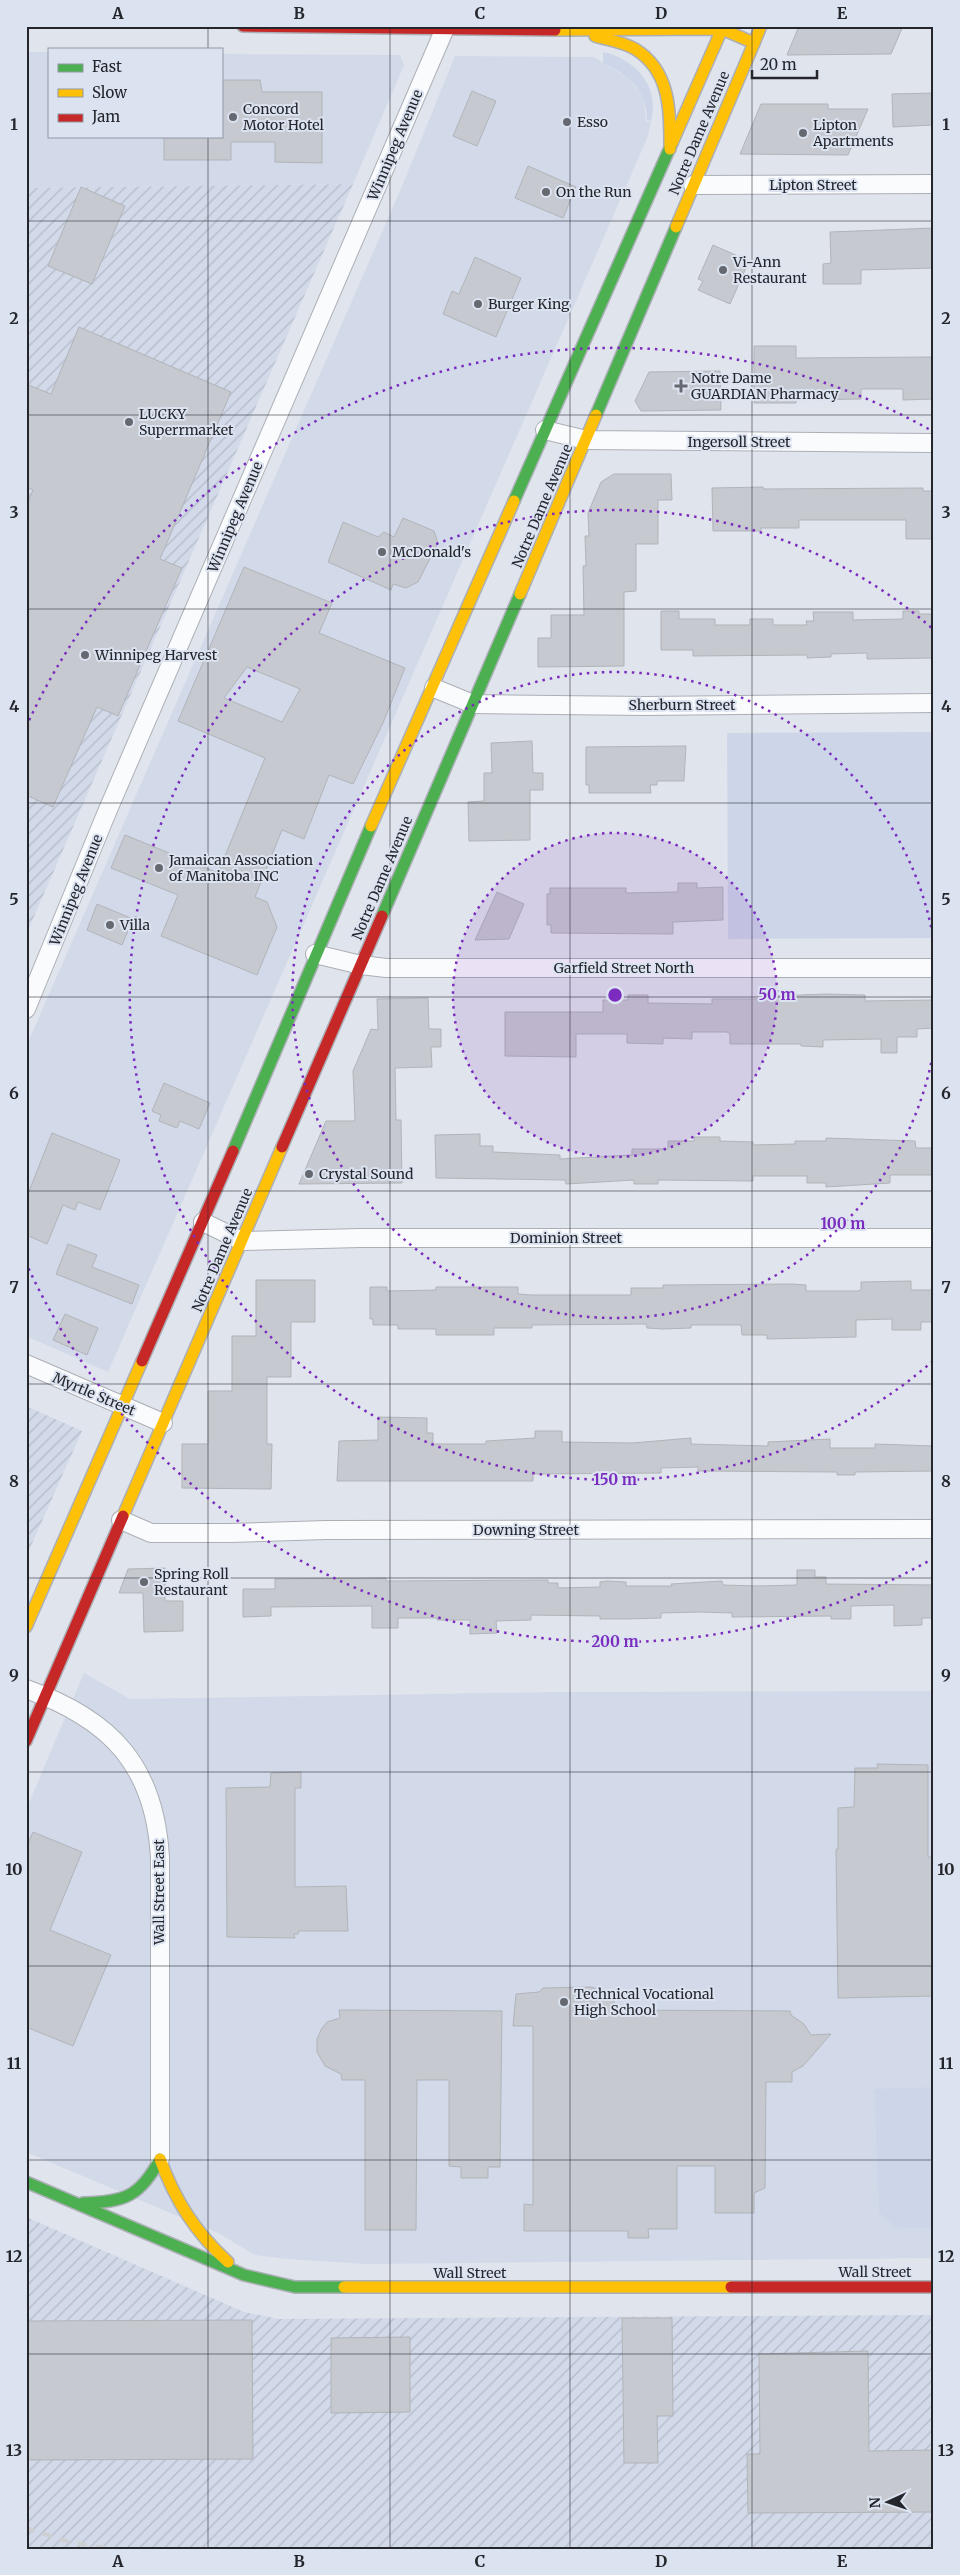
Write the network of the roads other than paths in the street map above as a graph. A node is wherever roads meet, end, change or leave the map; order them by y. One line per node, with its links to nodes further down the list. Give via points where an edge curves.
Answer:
1 (243, 26): 4 (main road)
2 (761, 26): 6 (main road, Notre Dame Avenue)
3 (723, 27): 5 (main road); 6 (main road); 7 (main road, Notre Dame Avenue)
4 (446, 28): 5 (main road); 19 (street, Winnipeg Avenue, via 111,804)
5 (570, 28): 7 (main road, via 636,50 659,71 669,99)
6 (754, 43): 9 (main road, Notre Dame Avenue)
7 (670, 149): 10 (main road, Notre Dame Avenue)
8 (934, 184): 9 (street, Lipton Street)
9 (692, 185): 11 (main road, Notre Dame Avenue)
10 (546, 430): 11 (street, Ingersoll Street); 13 (main road, Notre Dame Avenue)
11 (586, 440): 12 (street, Ingersoll Street); 15 (main road, Notre Dame Avenue)
12 (934, 443)
13 (434, 688): 15 (street, Sherburn Street); 16 (main road, Notre Dame Avenue)
14 (934, 703): 15 (street, Sherburn Street)
15 (473, 704): 17 (main road, Notre Dame Avenue)
16 (315, 954): 17 (street, Garfield Street North); 20 (main road, Notre Dame Avenue)
17 (361, 965): 18 (street, Garfield Street North, via 406,968); 22 (main road, Notre Dame Avenue)
18 (934, 968)
19 (26, 1010)
20 (203, 1222): 22 (street, Dominion Street); 24 (main road, Notre Dame Avenue)
21 (934, 1238): 22 (street, Dominion Street)
22 (242, 1241): 25 (main road, Notre Dame Avenue)
23 (26, 1364): 24 (street, Myrtle Street)
24 (122, 1407): 25 (street, Myrtle Street); 28 (main road, Notre Dame Avenue)
25 (163, 1423): 26 (main road, Notre Dame Avenue)
26 (121, 1520): 27 (street, Downing Street, via 150,1533); 30 (main road, Notre Dame Avenue)
27 (934, 1530)
28 (26, 1627)
29 (26, 1689): 30 (street, Wall Street East)
30 (46, 1696): 31 (main road, Notre Dame Avenue); 32 (street, Wall Street East, via 81,1714 113,1738 137,1768 153,1807 159,1832 160,1858)
31 (26, 1741)
32 (160, 2160): 34 (main road, via 149,2180 124,2200); 35 (main road, via 173,2194 189,2222 207,2244)
33 (26, 2182): 34 (main road, Wall Street)
34 (76, 2203): 35 (main road, Wall Street)
35 (244, 2275): 36 (main road, Wall Street, via 276,2285 320,2288)
36 (934, 2287)

